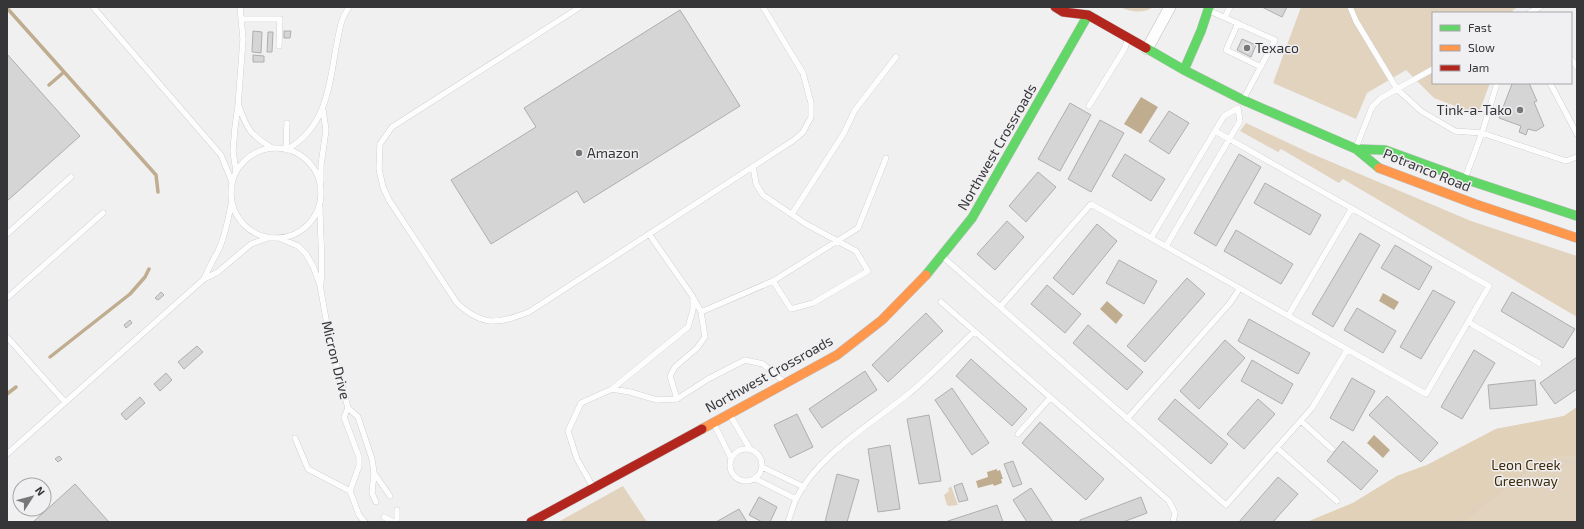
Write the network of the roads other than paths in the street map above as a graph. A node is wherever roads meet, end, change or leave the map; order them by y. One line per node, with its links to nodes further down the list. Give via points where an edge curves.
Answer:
1 (93, 7): 45 (lane, via 222,155)
2 (240, 7): 14 (lane)
3 (349, 7): 30 (lane, via 341,22)
4 (580, 7): 56 (lane, via 392,127 380,144 378,169 383,187 457,304 469,314 483,320 509,320 529,312)
5 (763, 7): 41 (lane, via 803,73 811,103 811,116 803,132 794,140)
6 (1055, 7): 12 (main road, via 1063,12)
7 (1082, 7): 12 (main road)
8 (1170, 7): 18 (street)
9 (1230, 7): 13 (lane)
10 (1350, 7): 25 (lane)
11 (1206, 8): 13 (lane); 22 (main road, via 1202,31)
12 (1088, 15): 16 (main road); 65 (main road, Northwest Crossroads, via 989,191)
13 (1225, 17): 15 (lane)
14 (241, 19): 17 (lane, via 280,19); 27 (lane, via 243,39)
15 (1238, 23): 20 (lane, via 1226,50); 20 (lane, via 1275,40)
16 (1128, 38): 18 (main road); 28 (lane, via 1125,48)
17 (279, 46)
18 (1147, 49): 22 (main road)
19 (896, 57): 53 (lane, via 855,110 844,133)
20 (1261, 67): 26 (lane)
21 (1432, 69): 25 (lane)
22 (1184, 70): 26 (main road)
23 (1497, 84): 33 (lane)
24 (1551, 84): 34 (lane)
25 (1397, 90): 33 (lane, via 1421,111 1455,131); 37 (lane, via 1381,98 1372,107)
26 (1243, 100): 29 (lane); 37 (main road)
27 (238, 106): 36 (lane, via 249,130); 42 (lane, via 233,151)
28 (1089, 106)
29 (1238, 108): 32 (lane, via 1224,116); 35 (lane, via 1240,121)
30 (323, 109): 38 (lane, via 303,139); 46 (lane, via 326,130)
31 (287, 123): 38 (lane)
32 (1215, 131): 35 (lane); 60 (lane)
33 (1482, 133): 39 (lane, via 1566,161); 44 (lane)
34 (1577, 134)
35 (1231, 140): 49 (lane); 64 (lane)
36 (272, 148): 38 (lane); 42 (lane, via 251,156)
37 (1356, 149): 44 (main road, Potranco Road, via 1385,150); 57 (main road, Potranco Road, via 1377,167)
38 (286, 150): 46 (lane, via 306,160 313,168)
39 (1577, 157)
40 (886, 158): 62 (lane, via 858,228)
41 (753, 166): 53 (lane, via 756,184 763,196); 56 (lane)
42 (236, 172): 45 (lane)
43 (71, 177): 55 (lane)
44 (1465, 179): 50 (main road, Potranco Road)
45 (232, 182): 48 (lane)
46 (320, 189): 47 (lane)
47 (320, 200): 59 (lane, via 310,222 290,236); 68 (lane, Micron Drive)
48 (232, 203): 58 (lane, via 245,226); 66 (lane, via 221,244)
49 (1352, 208): 75 (lane); 76 (lane, via 1489,286)
50 (1565, 212): 51 (main road); 54 (main road, Potranco Road)
51 (1577, 212)
52 (103, 213): 71 (lane)
53 (792, 214): 62 (lane)
54 (1577, 216)
55 (7, 234)
56 (649, 234): 70 (lane)
57 (1561, 234): 61 (main road, Potranco Road); 63 (main road)
58 (268, 238): 59 (lane); 66 (lane, via 251,244 218,272)
59 (279, 238): 68 (lane, Micron Drive, via 298,246 306,254)
60 (1151, 238): 64 (lane); 73 (lane, via 1091,204)
61 (1577, 238)
62 (836, 242): 67 (lane); 67 (lane, via 856,251 868,271 813,303 791,309)
63 (1577, 244)
64 (1166, 246): 69 (lane)
65 (943, 256): 73 (lane); 81 (main road, Northwest Crossroads, via 882,320 837,355)
66 (204, 279): 85 (lane)
67 (772, 281): 74 (lane)
68 (320, 285): 86 (lane, Micron Drive, via 329,336)
69 (1240, 288): 75 (lane); 88 (lane, via 1230,303)
70 (693, 297): 74 (lane); 82 (lane, via 693,310 688,327)
71 (7, 298)
72 (941, 302): 77 (lane)
73 (1000, 307): 88 (lane)
74 (701, 312): 84 (lane, via 705,337 697,348 675,367 670,376)
75 (1288, 316): 79 (lane)
76 (1468, 322): 79 (lane, via 1426,394); 80 (lane)
77 (974, 332): 83 (lane); 102 (lane, via 908,394 844,444 818,469)
78 (7, 337): 85 (lane)
79 (1347, 350): 89 (lane, via 1312,408)
80 (1538, 363)
81 (785, 382): 84 (lane, via 763,364 745,360 708,379); 87 (main road, Northwest Crossroads)
82 (612, 390): 84 (lane, via 658,400); 101 (lane, via 581,403 568,431 577,459)
83 (1050, 398): 91 (lane); 115 (lane, via 1169,501 1175,513)
84 (678, 399)
85 (65, 402): 96 (lane)
86 (348, 408): 99 (lane, Micron Drive, via 358,416); 103 (lane, via 344,417 359,457 359,466)
87 (729, 413): 90 (main road, Northwest Crossroads); 94 (lane)
88 (1127, 419): 93 (lane, via 1226,505)
89 (1301, 421): 93 (lane); 95 (lane)
90 (713, 422): 97 (lane); 101 (main road, Northwest Crossroads)
91 (1018, 434)
92 (295, 438): 103 (lane, via 308,469)
93 (1277, 448): 106 (lane)
94 (750, 449): 97 (lane, via 739,450); 98 (lane, via 759,456)
95 (1332, 449)
96 (7, 454)
97 (731, 458): 100 (lane, via 730,465 734,476 744,482)
98 (762, 466): 100 (lane); 102 (lane)
99 (374, 473): 104 (lane, Micron Drive); 107 (lane, via 372,493)
100 (756, 478): 105 (lane)
101 (593, 487): 113 (main road, Northwest Crossroads)
102 (804, 487): 105 (lane)
103 (350, 491): 110 (lane, via 359,515)
104 (390, 496)
105 (796, 499): 114 (lane)
106 (1337, 501)
107 (376, 502)
108 (397, 510): 112 (lane)
109 (384, 517): 111 (lane)
110 (365, 522)
111 (393, 522)
112 (397, 522)
113 (531, 522)
114 (788, 522)
115 (1173, 522)

